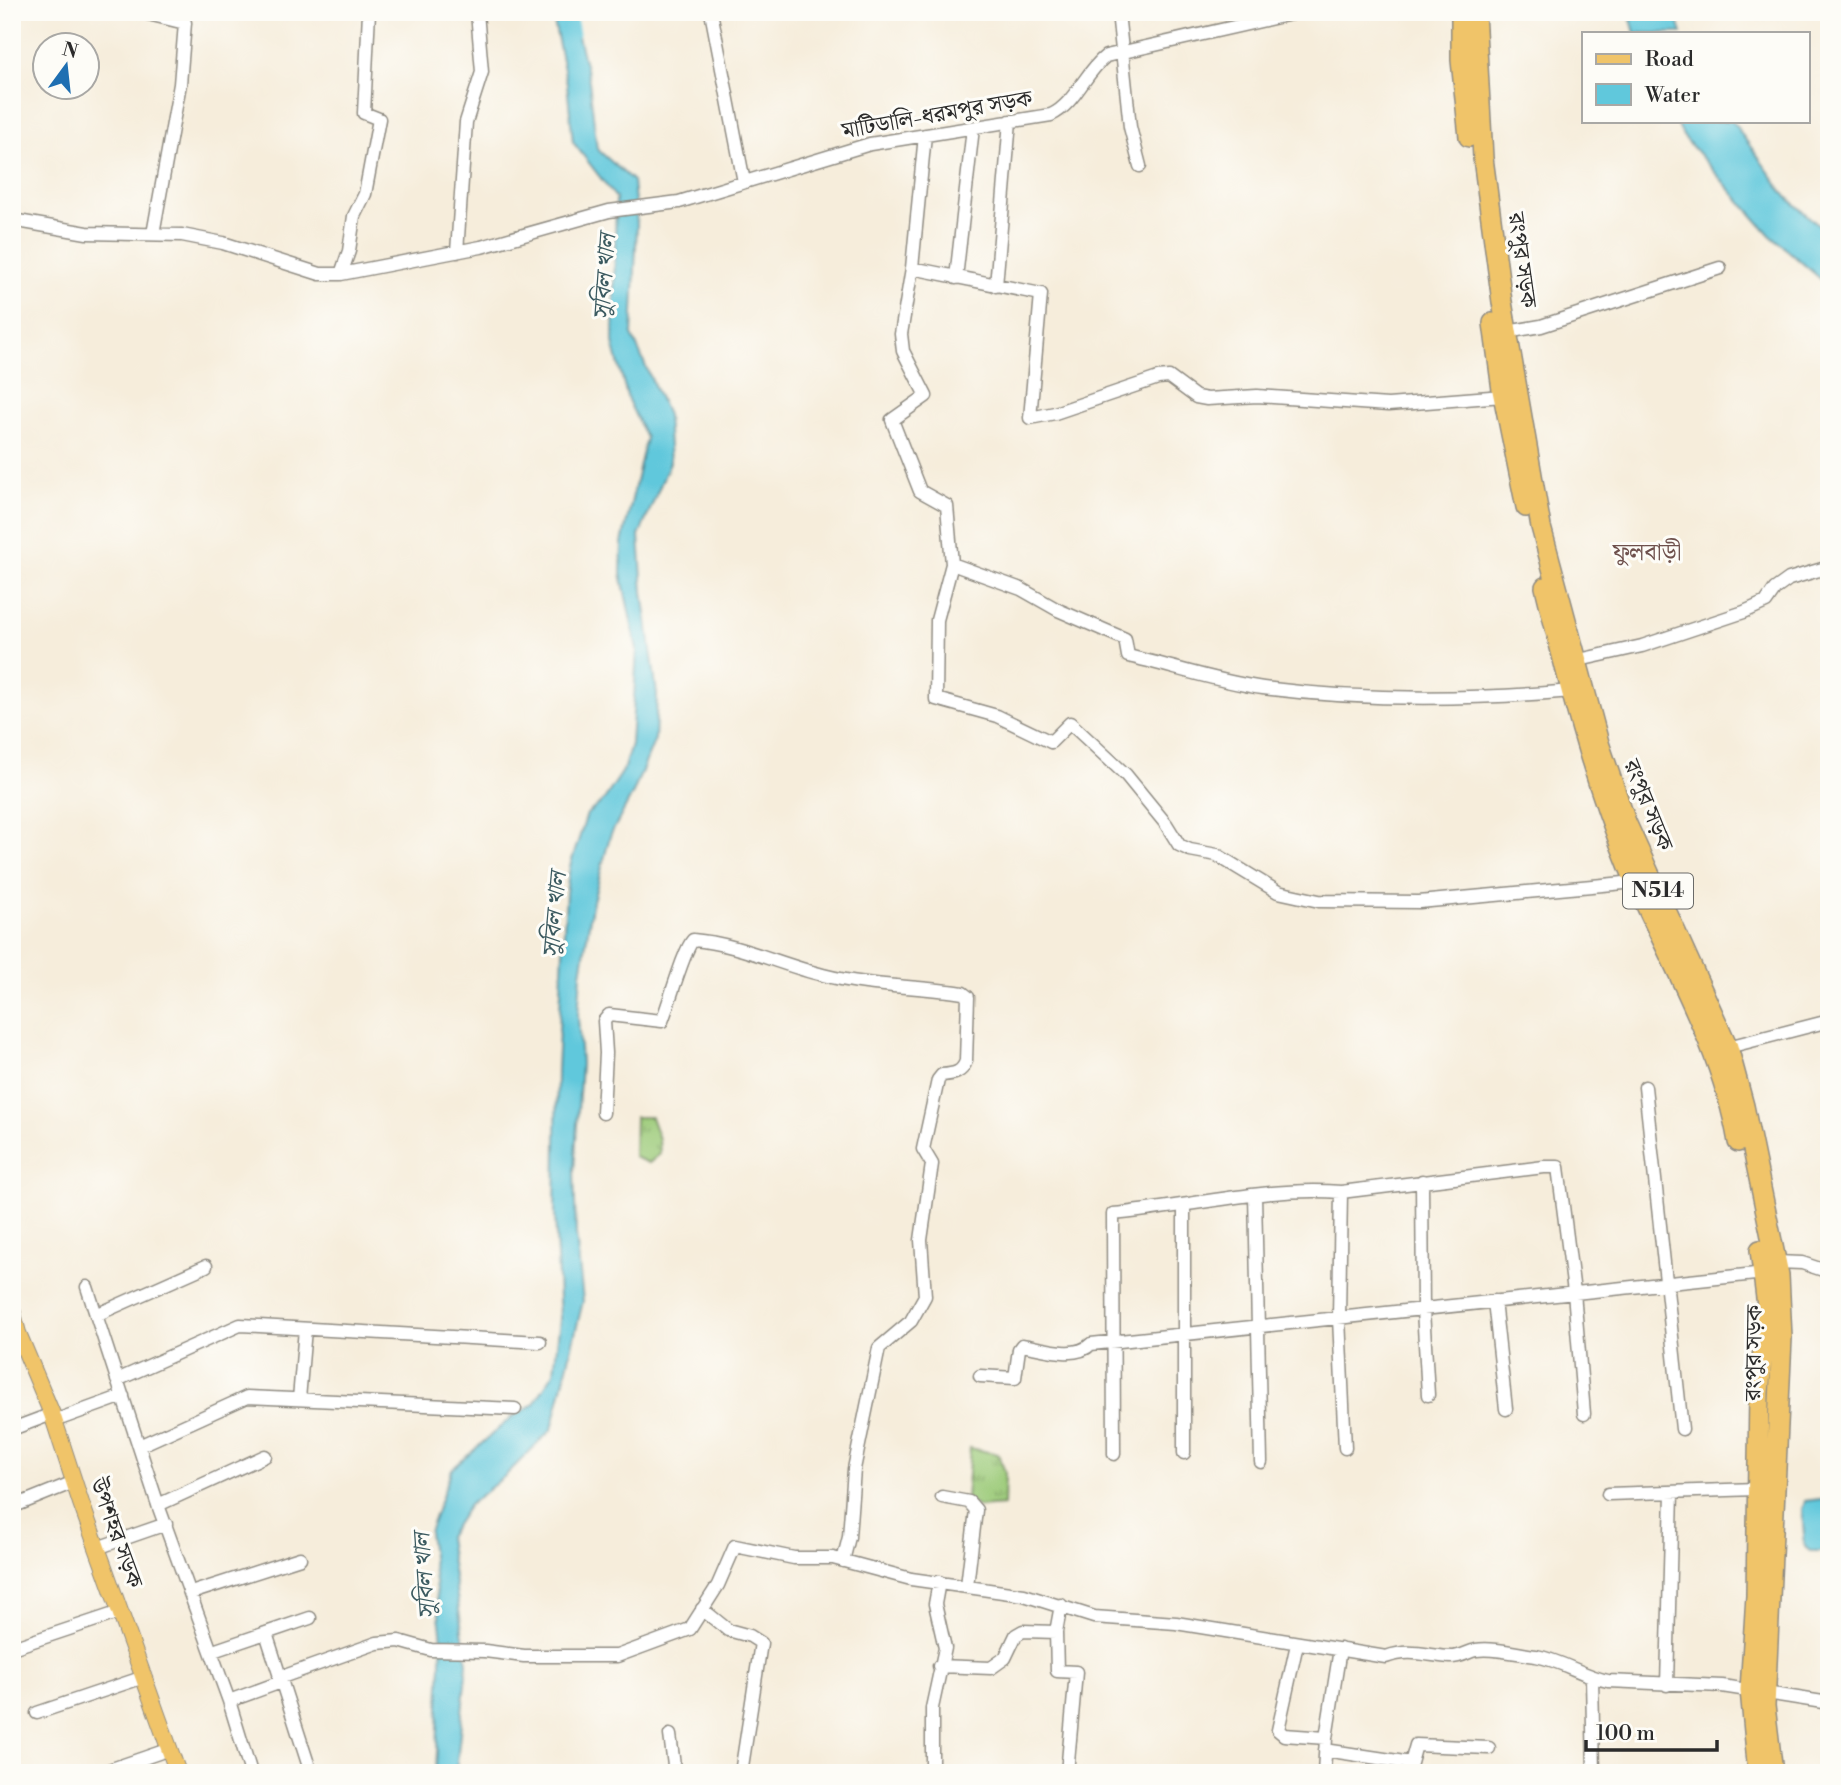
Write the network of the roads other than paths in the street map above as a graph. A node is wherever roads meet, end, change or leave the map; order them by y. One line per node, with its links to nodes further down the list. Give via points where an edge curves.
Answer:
1 (140, 12): 16 (street, via 184,23 180,84)
2 (369, 12): 20 (street, via 365,113 379,119 365,194 354,216)
3 (477, 12): 17 (street, via 482,72 466,122)
4 (711, 12): 14 (street)
5 (1118, 12): 9 (street)
6 (1300, 12): 9 (street, মাটিডালি-ধরমপুর সড়ক)
7 (1461, 12): 24 (highway, রংপুর সড়ক / N514, via 1472,165)
8 (1475, 12): 23 (highway, রংপুর সড়ক / N514, via 1483,158)
9 (1121, 51): 10 (street, মাটিডালি-ধরমপুর সড়ক, via 1095,65 1059,111); 13 (street, via 1130,127)
10 (1010, 121): 11 (street, মাটিডালি-ধরমপুর সড়ক); 22 (street)
11 (973, 128): 12 (street, মাটিডালি-ধরমপুর সড়ক); 21 (street)
12 (925, 135): 14 (street, মাটিডালি-ধরমপুর সড়ক, via 870,144); 18 (street)
13 (1140, 166)
14 (744, 182): 17 (street, মাটিডালি-ধরমপুর সড়ক, via 679,202 610,211)
15 (12, 220): 16 (street, via 87,233)
16 (153, 234): 20 (street, via 223,243 310,272)
17 (457, 252): 20 (street)
18 (912, 268): 21 (street); 25 (street, via 901,334 903,351 926,397 892,420 920,491 947,506)
19 (1720, 268): 23 (street, via 1541,326)
20 (341, 274)
21 (956, 278): 22 (street)
22 (996, 286): 24 (street, via 1041,294 1030,418 1169,377 1196,397 1207,399 1257,397 1388,405)
23 (1507, 332): 27 (highway, রংপুর সড়ক / N514, via 1541,527)
24 (1503, 396): 28 (highway, রংপুর সড়ক / N514)
25 (952, 564): 28 (street, via 1021,589 1125,639 1128,656 1261,688 1479,699); 29 (street, via 937,620 936,699 998,716 1051,742 1070,723 1126,775 1179,845 1217,855 1278,892 1319,901 1419,902)
26 (1829, 567): 27 (street, via 1788,579 1766,602 1744,612 1642,646)
27 (1579, 660): 31 (highway, রংপুর সড়ক / N514, via 1599,743 1626,822)
28 (1572, 691): 29 (highway, রংপুর সড়ক / N514, via 1601,797)
29 (1635, 882): 39 (highway, রংপুর সড়ক / N514, via 1719,1064)
30 (1829, 1021): 31 (street)
31 (1728, 1047): 39 (highway, রংপুর সড়ক / N514, via 1744,1105)
32 (1645, 1087): 41 (street)
33 (603, 1113): 82 (street, via 604,1021 609,1015 662,1021 681,974 686,947 693,940 726,943 822,975 968,996 966,1061 963,1068 938,1080 923,1149 932,1164 921,1240 925,1296 911,1321 879,1348 854,1469)
34 (1422, 1181): 35 (street); 43 (street, via 1558,1167); 46 (street)
35 (1340, 1192): 36 (street); 48 (street)
36 (1255, 1195): 37 (street); 49 (street)
37 (1184, 1207): 52 (street); 54 (street, via 1113,1214)
38 (206, 1266): 47 (street)
39 (1770, 1267): 40 (street, via 1802,1262); 41 (street); 73 (highway, রংপুর সড়ক / N514); 101 (highway, রংপুর সড়ক / N514, via 1782,1338)
40 (1829, 1272)
41 (1667, 1283): 43 (street); 65 (street)
42 (87, 1287): 47 (street)
43 (1574, 1292): 44 (street); 62 (street)
44 (1494, 1301): 46 (street); 61 (street)
45 (12, 1310): 51 (main road, উপশহর সড়ক)
46 (1423, 1310): 48 (street); 57 (street)
47 (96, 1315): 56 (street)
48 (1339, 1318): 49 (street); 67 (street)
49 (1258, 1328): 52 (street); 71 (street)
50 (305, 1329): 53 (street); 56 (street, via 240,1325); 59 (street)
51 (15, 1334): 63 (main road, উপশহর সড়ক)
52 (1182, 1336): 54 (street); 68 (street)
53 (540, 1342)
54 (1114, 1344): 55 (street, via 1091,1344 1072,1352 1023,1345 1018,1349 1015,1378); 69 (street)
55 (980, 1376)
56 (117, 1380): 58 (street)
57 (1428, 1395)
58 (123, 1396): 63 (street); 66 (street)
59 (299, 1399): 60 (street); 66 (street, via 247,1397)
60 (515, 1409)
61 (1506, 1409)
62 (1584, 1414)
63 (53, 1417): 64 (street); 72 (main road, উপশহর সড়ক)
64 (12, 1429)
65 (1682, 1429)
66 (139, 1446): 77 (street)
67 (1345, 1448)
68 (1184, 1453)
69 (1114, 1454)
70 (265, 1457): 77 (street)
71 (1261, 1462)
72 (74, 1482): 78 (street); 80 (main road, উপশহর সড়ক)
73 (1756, 1489): 74 (street); 101 (highway, রংপুর সড়ক / N514)
74 (1672, 1492): 75 (street); 100 (street)
75 (1608, 1494)
76 (942, 1497): 84 (street, via 969,1502 976,1510)
77 (158, 1504): 79 (street)
78 (12, 1507)
79 (166, 1524): 80 (street); 85 (street)
80 (97, 1548): 88 (main road, উপশহর সড়ক)
81 (300, 1558): 85 (street)
82 (844, 1561): 83 (street); 87 (street, via 822,1556 794,1558 735,1545)
83 (939, 1582): 84 (street); 96 (street, via 935,1604 945,1648)
84 (967, 1586): 86 (street)
85 (191, 1593): 95 (street)
86 (1061, 1605): 90 (street); 92 (street, via 1094,1617 1168,1622)
87 (702, 1609): 99 (street, via 690,1629 617,1656 430,1650 399,1641 377,1643); 114 (street, via 728,1630 761,1643)
88 (120, 1612): 93 (street); 97 (main road, উপশহর সড়ক)
89 (310, 1618): 91 (street)
90 (1056, 1632): 96 (street, via 1023,1631 1016,1635 1005,1658 991,1668); 116 (street, via 1057,1671 1076,1672)
91 (266, 1633): 95 (street); 99 (street)
92 (1297, 1644): 94 (street); 106 (street, via 1278,1730)
93 (15, 1647)
94 (1340, 1649): 98 (street, via 1386,1657 1433,1652 1454,1657 1475,1650 1525,1655 1565,1663); 106 (street)
95 (213, 1651): 102 (street)
96 (939, 1667): 115 (street, via 932,1708)
97 (144, 1677): 104 (street); 108 (main road, উপশহর সড়ক)
98 (1592, 1678): 100 (street); 118 (street)
99 (280, 1680): 102 (street); 112 (street)
100 (1667, 1685): 101 (street)
101 (1758, 1691): 103 (street); 119 (highway, রংপুর সড়ক / N514); 120 (highway, রংপুর সড়ক / N514)
102 (229, 1701): 111 (street)
103 (1829, 1703)
104 (37, 1713)
105 (670, 1735): 113 (street)
106 (1325, 1744): 107 (street, via 1411,1763 1416,1745); 117 (street)
107 (1489, 1748)
108 (170, 1749): 109 (street); 110 (main road, উপশহর সড়ক)
109 (100, 1773)
110 (178, 1773)
111 (251, 1773)
112 (311, 1773)
113 (675, 1773)
114 (741, 1773)
115 (932, 1773)
116 (1067, 1773)
117 (1324, 1773)
118 (1594, 1773)
119 (1758, 1773)
120 (1773, 1773)

